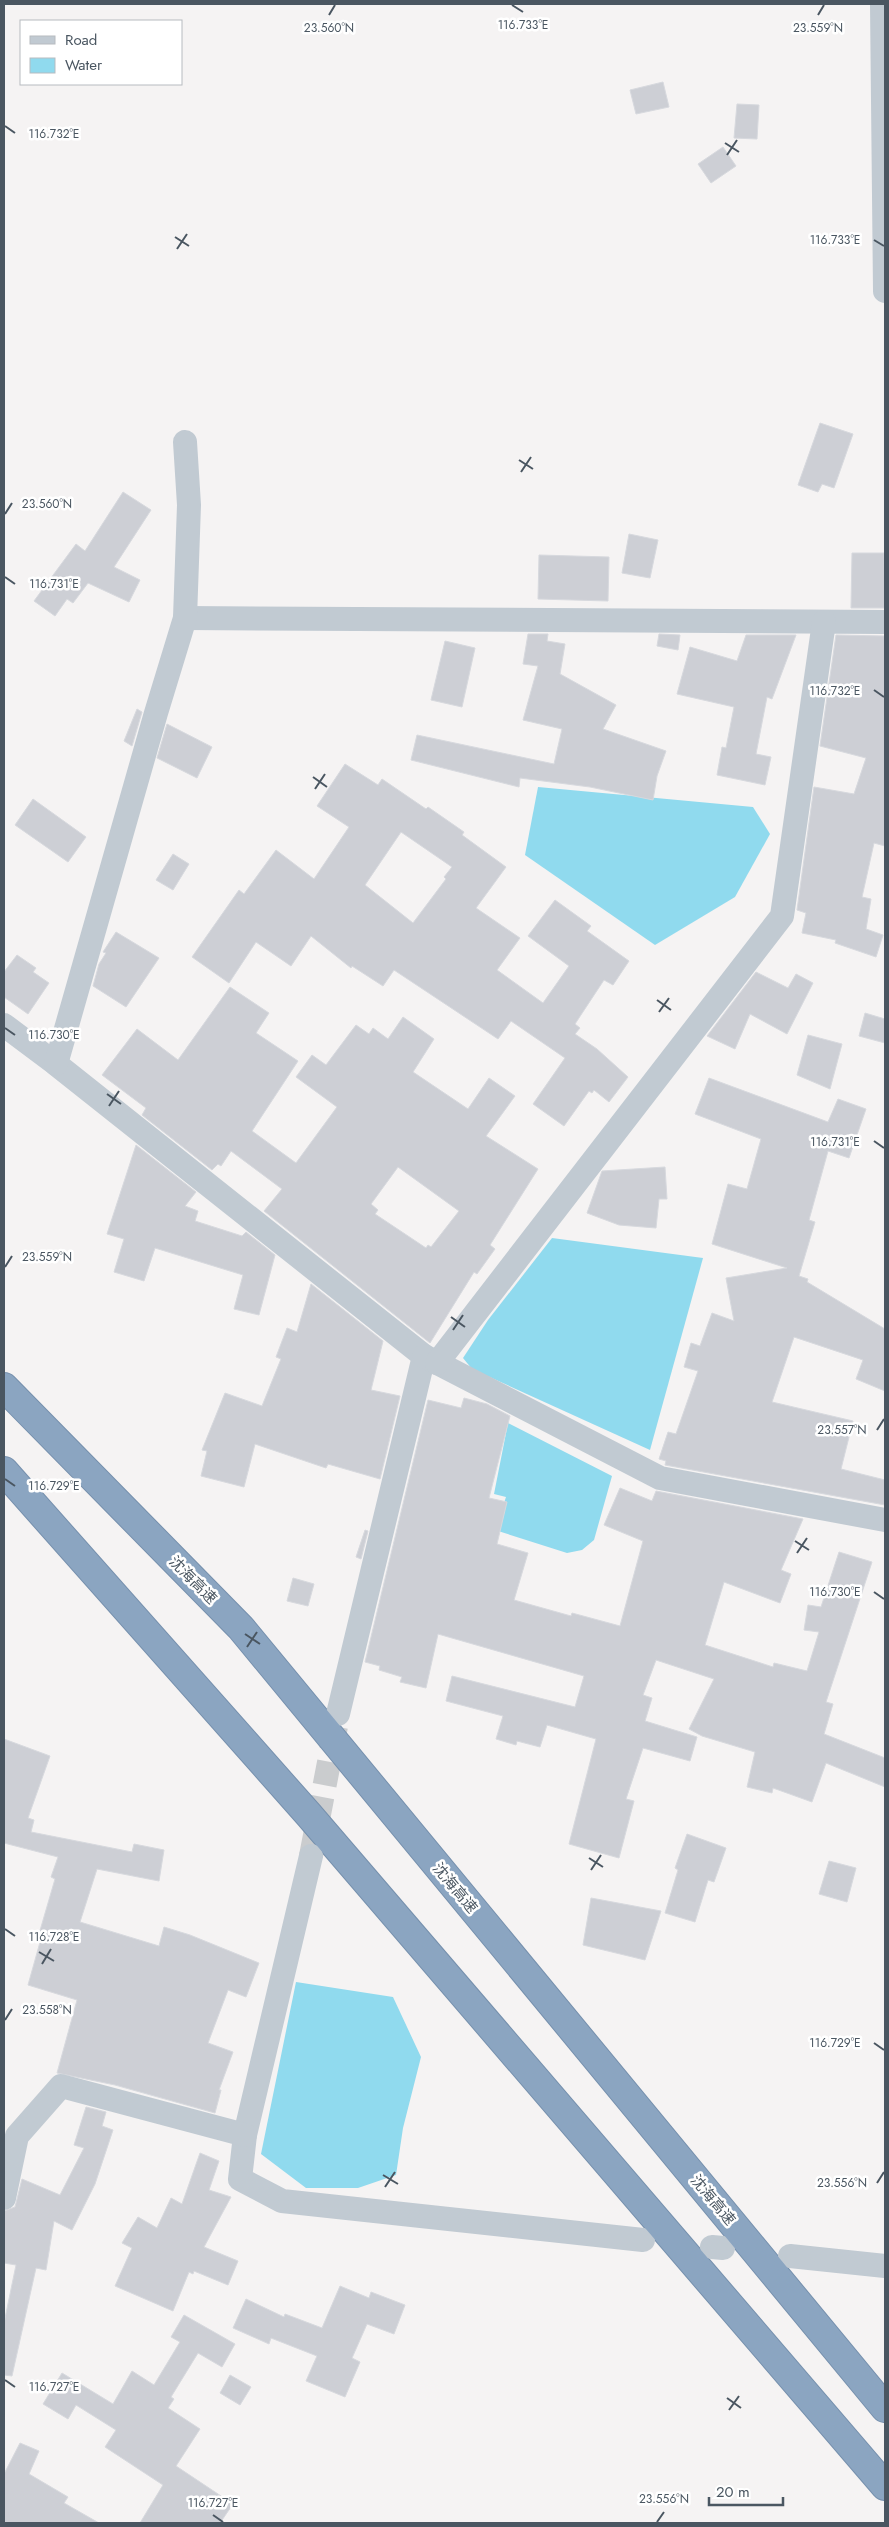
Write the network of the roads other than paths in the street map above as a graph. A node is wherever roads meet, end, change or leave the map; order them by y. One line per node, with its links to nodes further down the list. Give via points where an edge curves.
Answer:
1 (882, 4): 2 (street)
2 (885, 291)
3 (185, 442): 4 (street, via 189,505)
4 (185, 618): 5 (street); 8 (street)
5 (824, 622): 6 (street); 9 (street, via 782,916)
6 (885, 622)
7 (4, 1025): 8 (street)
8 (56, 1064): 9 (street)
9 (431, 1360): 12 (street, via 660,1478); 13 (street)
10 (4, 1387): 20 (highway, 沈海高速, via 241,1628)
11 (4, 1471): 21 (highway, via 309,1815)
12 (885, 1520)
13 (338, 1714)
14 (311, 1856): 15 (street)
15 (246, 2135): 16 (street, via 61,2086 17,2136); 17 (street, via 240,2179 282,2201)
16 (4, 2198)
17 (643, 2240)
18 (790, 2256): 19 (street)
19 (885, 2266)
20 (885, 2408)
21 (885, 2486)

